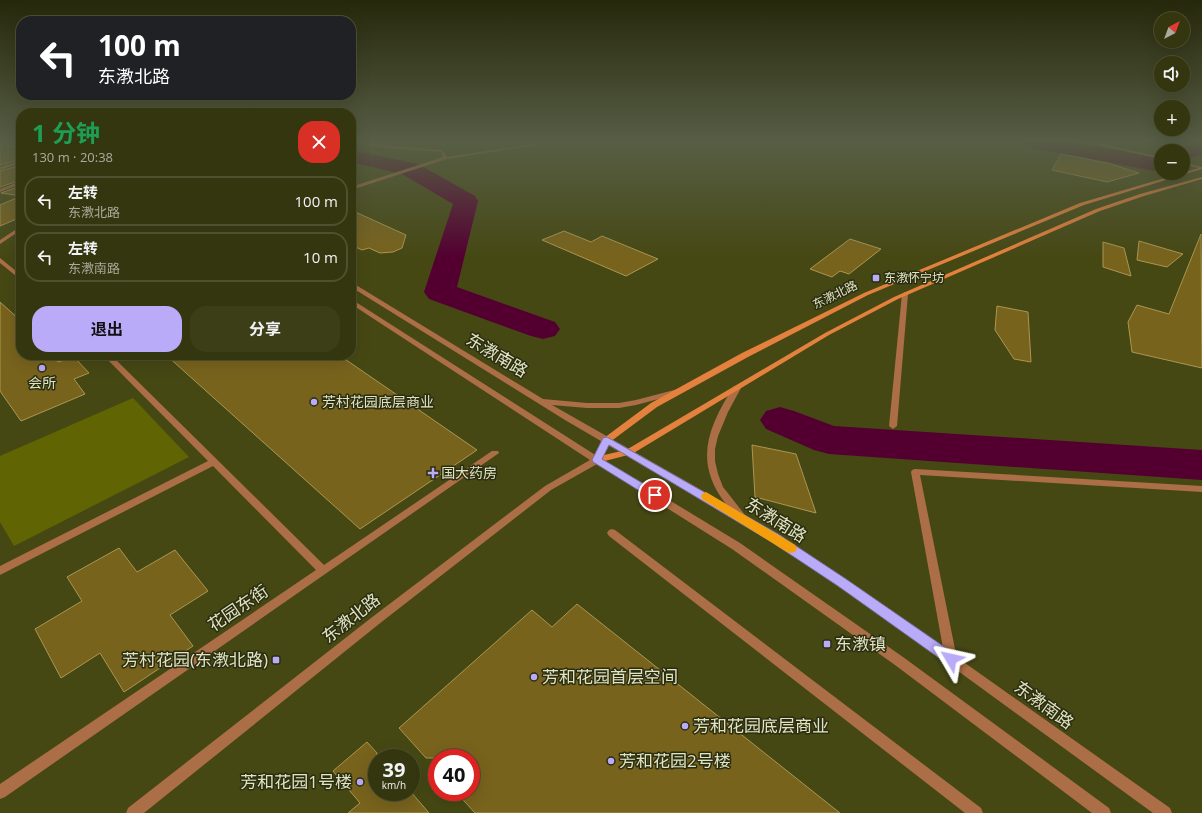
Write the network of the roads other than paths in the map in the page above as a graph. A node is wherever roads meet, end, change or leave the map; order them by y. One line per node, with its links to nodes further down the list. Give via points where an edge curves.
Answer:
1 (378, 180): 5 (street)
2 (1162, 180): 16 (main road, 东漖北路, via 1082,204 917,272 825,314)
3 (1195, 180): 12 (main road, 东漖北路, via 1098,210)
4 (16, 184): 6 (street)
5 (356, 187)
6 (0, 191)
7 (16, 231): 8 (street)
8 (0, 242)
9 (0, 260): 10 (street)
10 (16, 274)
11 (356, 287): 17 (street, 东漖南路)
12 (905, 294): 15 (main road, 东漖北路, via 826,334); 18 (street)
13 (356, 303): 22 (street)
14 (112, 360): 23 (street)
15 (737, 388): 20 (main road, 东漖北路); 25 (street, via 713,436 710,452 712,470 720,488)
16 (681, 390): 17 (street, via 631,404 599,407); 19 (main road, 东漖北路, via 654,405)
17 (538, 400): 19 (street, 东漖南路)
18 (893, 426)
19 (607, 440): 20 (street, 东漖南路); 22 (main road, 东漖北路)
20 (629, 452): 22 (main road, 东漖北路); 25 (street, 东漖南路)
21 (495, 453): 28 (street, 花园东街)
22 (596, 460): 31 (street, 东漖北路, via 548,488 375,620); 33 (street, via 736,546 808,596)
23 (214, 462): 27 (street); 28 (street)
24 (1202, 489): 29 (street, via 915,472)
25 (743, 518): 29 (street, 东漖南路, via 842,582)
26 (612, 533): 32 (street)
27 (0, 571)
28 (322, 571): 30 (street, 花园东街)
29 (951, 659): 34 (street, 东漖南路)
30 (0, 792)
31 (133, 813)
32 (976, 813)
33 (1104, 813)
34 (1165, 813)

